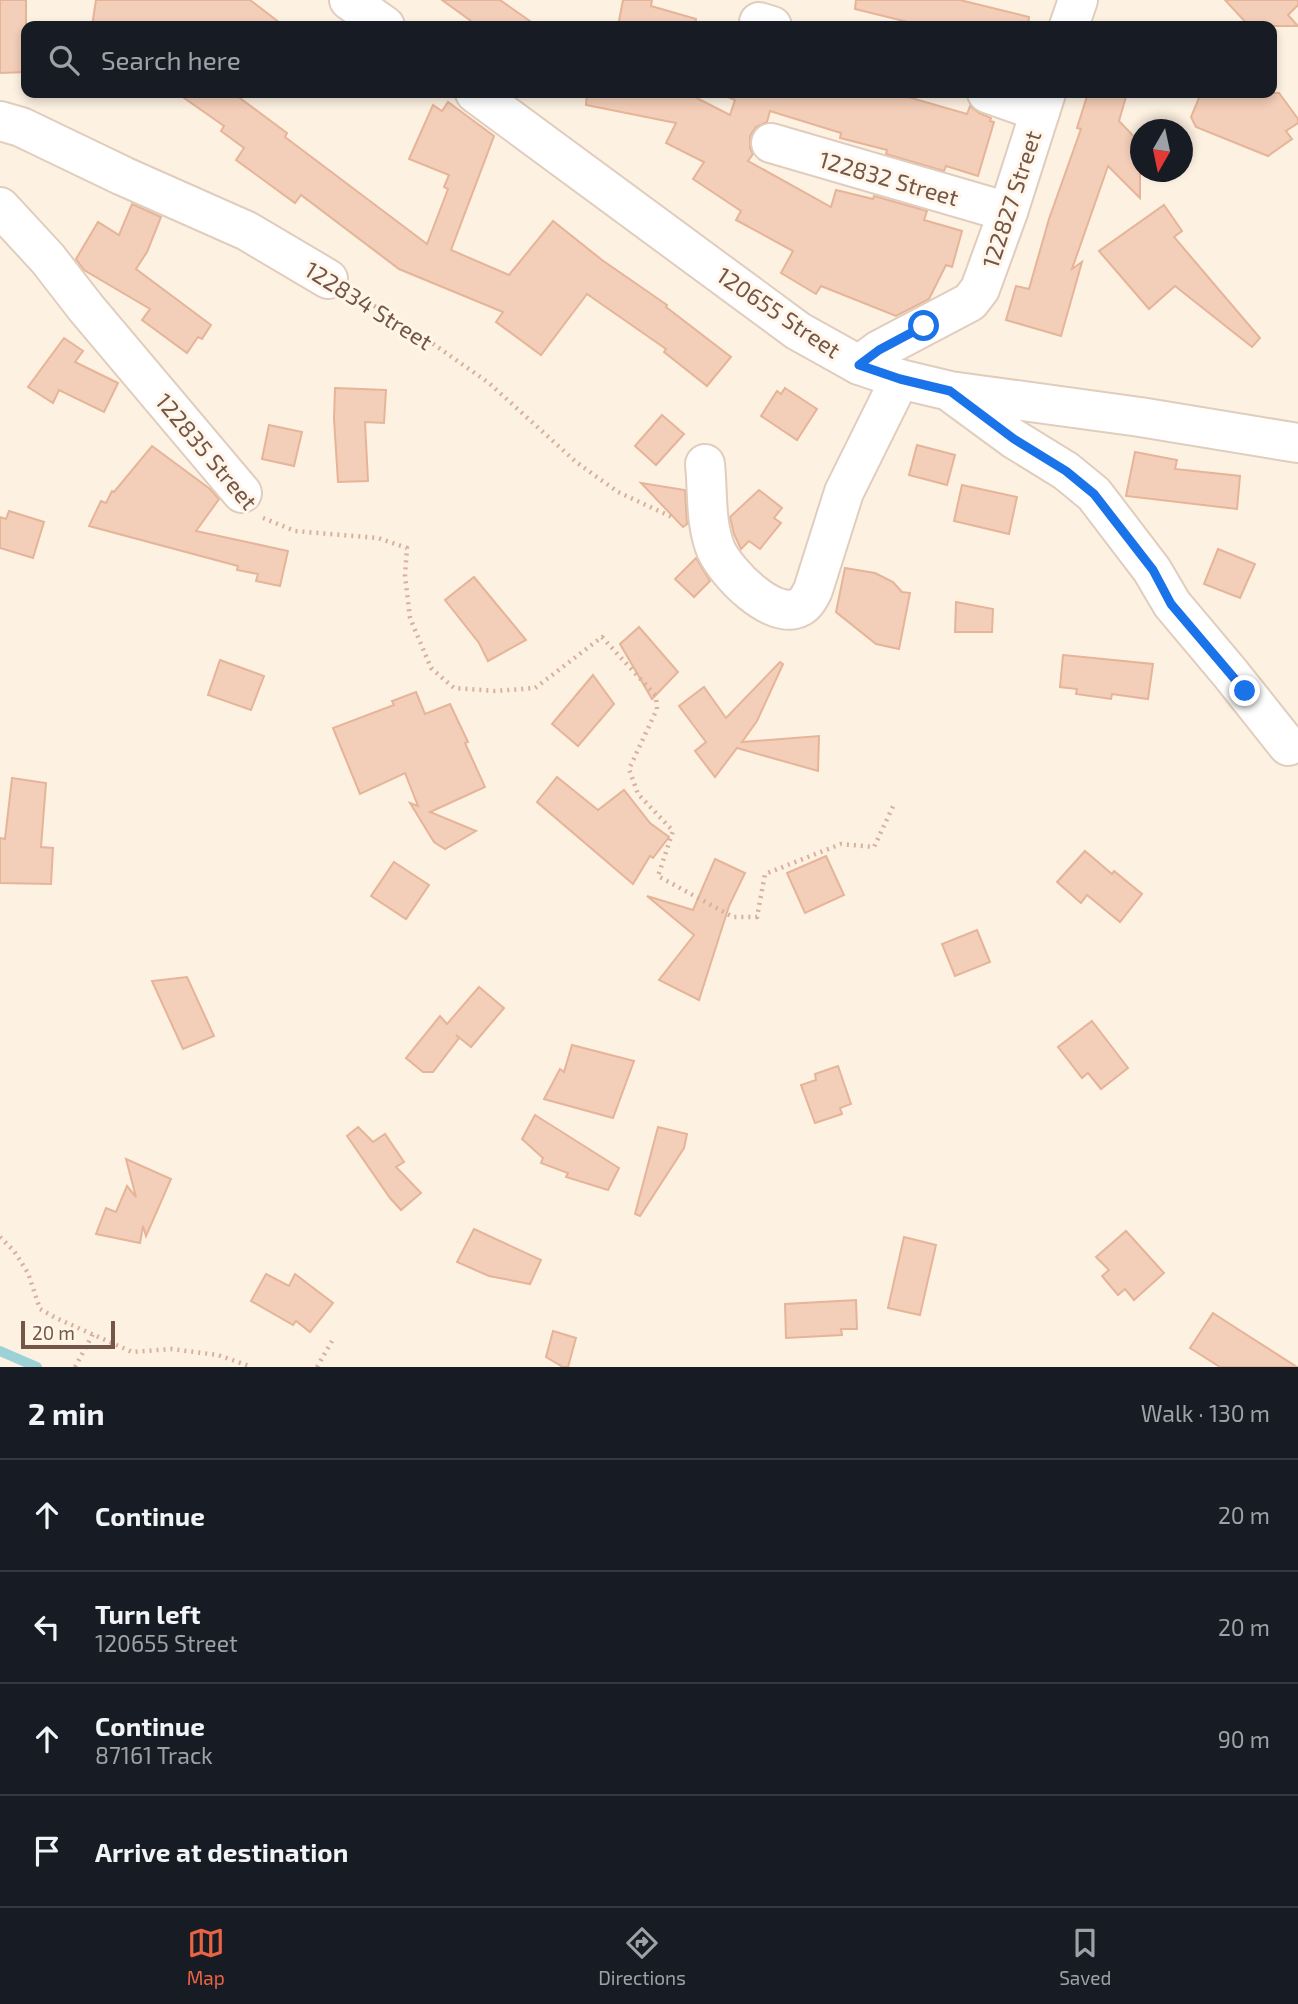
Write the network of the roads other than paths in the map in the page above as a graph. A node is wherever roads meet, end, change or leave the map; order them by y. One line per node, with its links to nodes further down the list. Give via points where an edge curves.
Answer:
1 (349, 0): 3 (street)
2 (1078, 0): 4 (street)
3 (378, 21)
4 (1071, 21)
5 (482, 98): 13 (street, 120655 Street, via 798,331)
6 (1018, 98): 7 (street)
7 (1043, 102): 11 (street, 122827 Street)
8 (0, 121): 12 (street, 122834 Street, via 247,231)
9 (771, 143): 11 (street, 122832 Street)
10 (0, 207): 18 (street, 122835 Street)
11 (1008, 212): 13 (street, 122827 Street, via 980,289 970,302)
12 (328, 279)
13 (859, 365): 14 (street, 120655 Street)
14 (900, 379): 15 (street, 120655 Street); 17 (street, via 844,492 813,590 803,605 774,607 747,590 717,552)
15 (950, 391): 16 (street, 120655 Street); 19 (street, via 1094,494 1153,570 1171,604)
16 (1298, 443)
17 (705, 464)
18 (242, 493)
19 (1288, 746)

